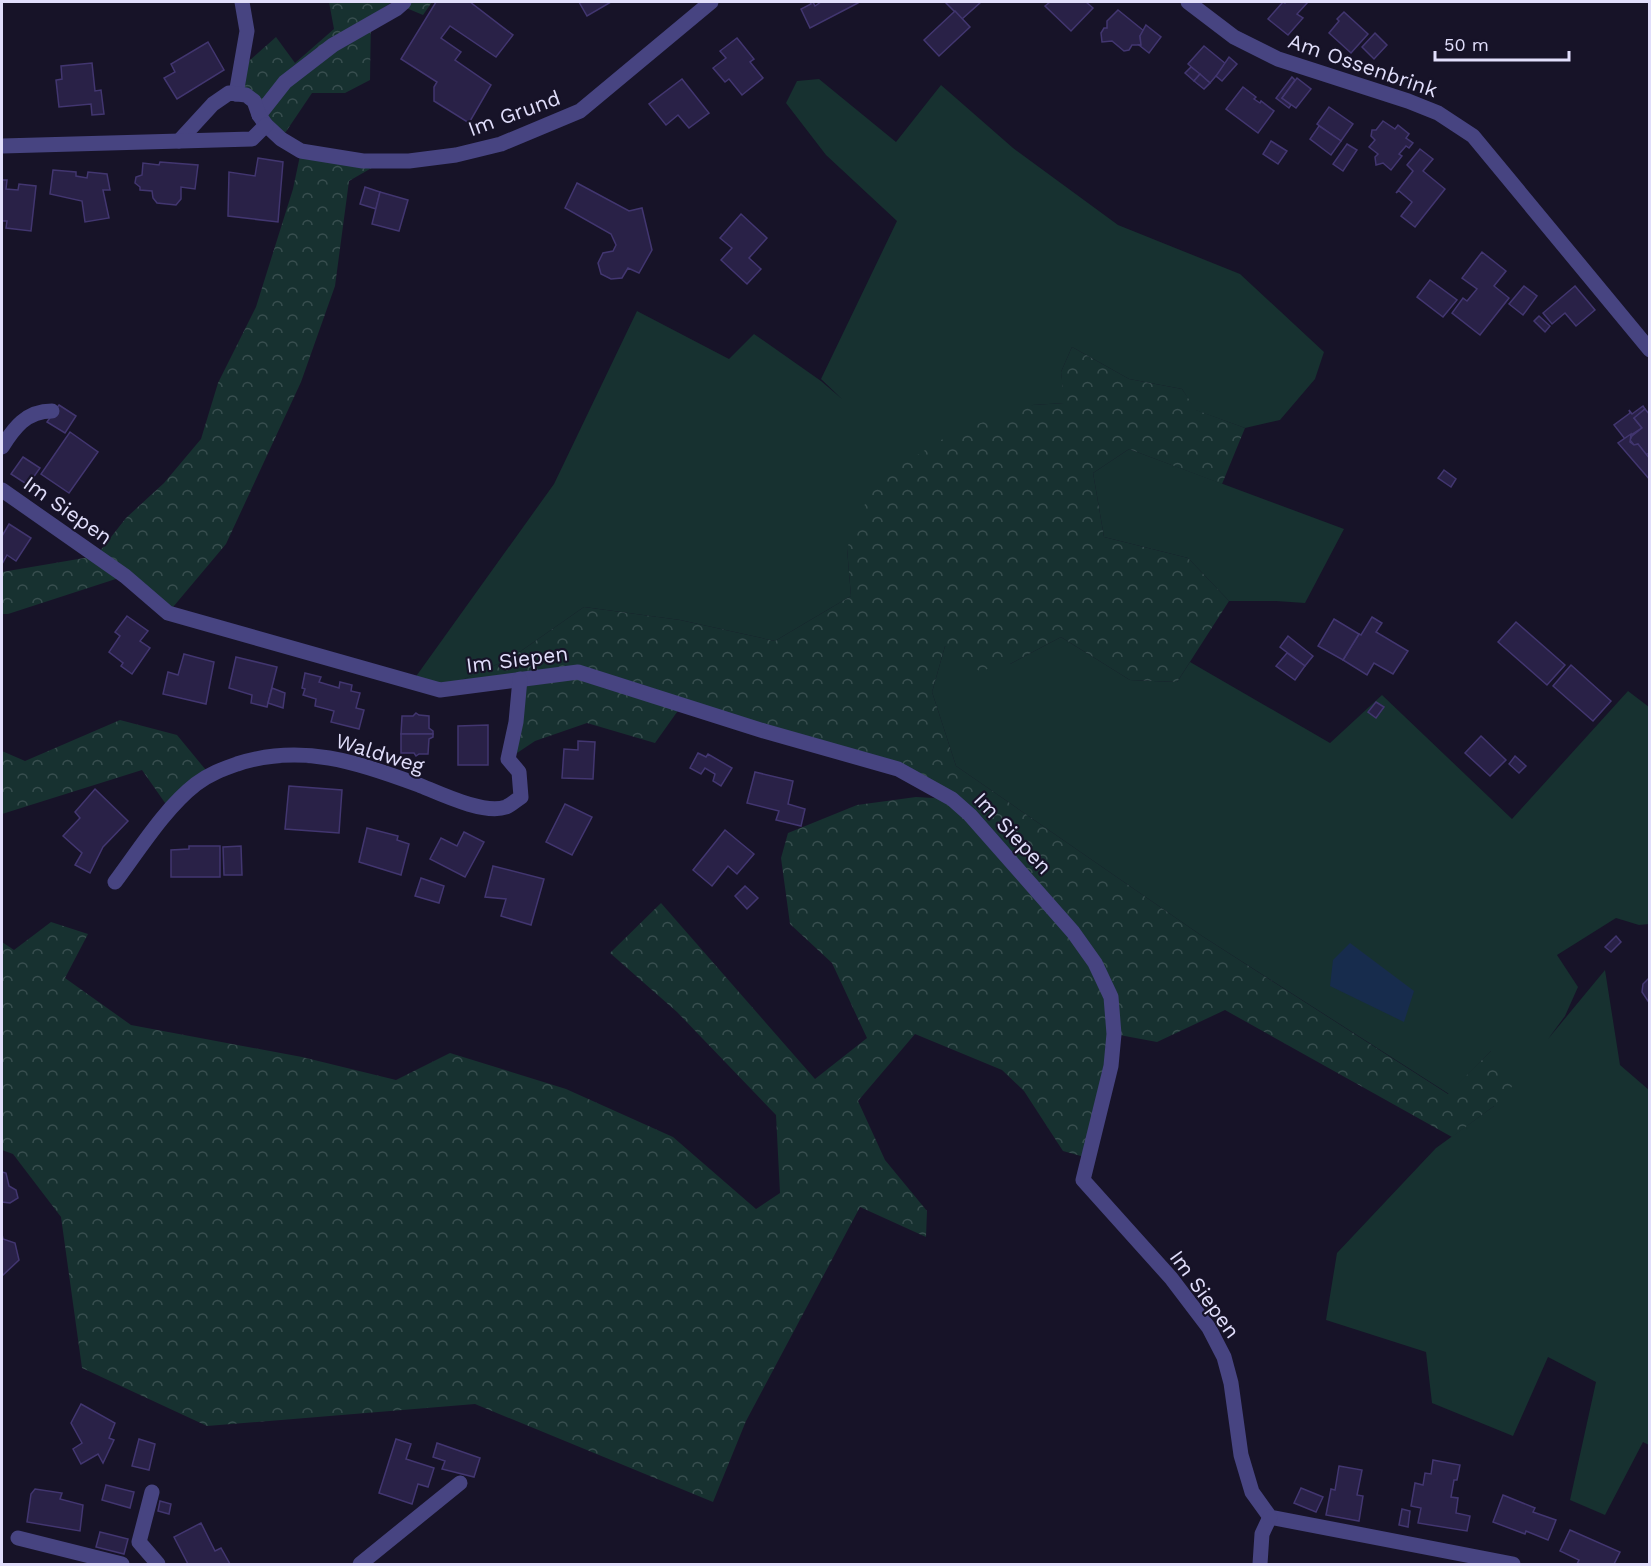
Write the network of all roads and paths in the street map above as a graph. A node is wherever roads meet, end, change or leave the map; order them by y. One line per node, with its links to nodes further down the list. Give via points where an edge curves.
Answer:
1 (242, 2): 5 (street, via 247,31)
2 (404, 2): 6 (street, via 333,45 285,82)
3 (711, 2): 6 (street, Im Grund, via 580,111 501,144 409,161 363,161 301,151 281,139)
4 (1188, 2): 9 (street, Am Ossenbrink, via 1234,37 1278,59 1408,100 1438,113 1473,136)
5 (236, 94): 6 (street, Im Grund, via 254,101); 7 (street, via 229,93 213,104)
6 (263, 120): 7 (street, via 252,139)
7 (178, 141): 8 (street)
8 (2, 146)
9 (1650, 350)
10 (52, 411): 11 (street, via 27,417)
11 (2, 447)
12 (2, 490): 13 (street, Im Siepen, via 125,576 168,613 441,690)
13 (520, 679): 14 (street, Waldweg, via 508,759 519,772 521,797 504,808 455,801 349,762 287,754 258,757 195,785); 17 (street, Im Siepen, via 578,672 898,769 952,799 970,815 1073,932 1095,963 1111,998 1114,1034 1110,1066 1083,1180 1172,1278 1209,1328 1224,1357 1231,1383 1241,1455 1252,1492)
14 (115, 882)
15 (460, 1483): 21 (street)
16 (152, 1492): 20 (street, via 139,1542)
17 (1270, 1517): 22 (street, via 1262,1534); 23 (street)
18 (18, 1538): 19 (street)
19 (122, 1564)
20 (158, 1564)
21 (360, 1564)
22 (1260, 1564)
23 (1513, 1564)

